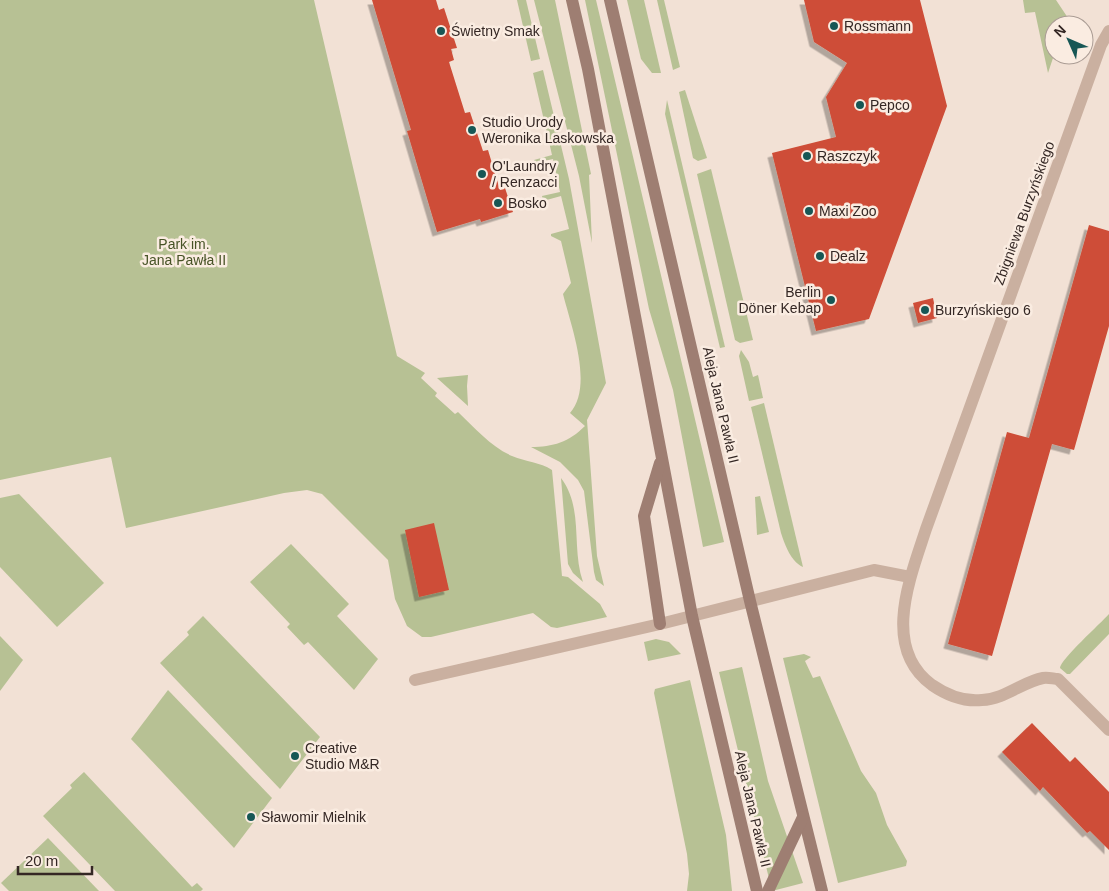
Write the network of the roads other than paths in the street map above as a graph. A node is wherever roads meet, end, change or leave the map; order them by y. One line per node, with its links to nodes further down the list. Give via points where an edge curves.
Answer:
1 (572, 0): 4 (main road, Aleja Jana Pawła II, via 588,69)
2 (610, 0): 6 (main road, Aleja Jana Pawła II)
3 (1109, 31): 5 (street, Zbigniewa Burzyńskiego, via 1066,141)
4 (661, 461): 7 (main road, Aleja Jana Pawła II); 8 (main road, via 644,516)
5 (910, 577): 6 (street, via 874,570); 10 (street, Zbigniewa Burzyńskiego, via 903,632 909,658 926,680 958,698 981,700 996,698 1043,678 1058,679)
6 (750, 601): 7 (street); 11 (main road, Aleja Jana Pawła II)
7 (692, 616): 8 (street); 12 (main road, Aleja Jana Pawła II)
8 (660, 624): 9 (street)
9 (415, 680)
10 (1109, 730)
11 (803, 817): 13 (main road, Aleja Jana Pawła II); 14 (main road, Aleja Jana Pawła II)
12 (757, 891)
13 (768, 891)
14 (822, 891)

